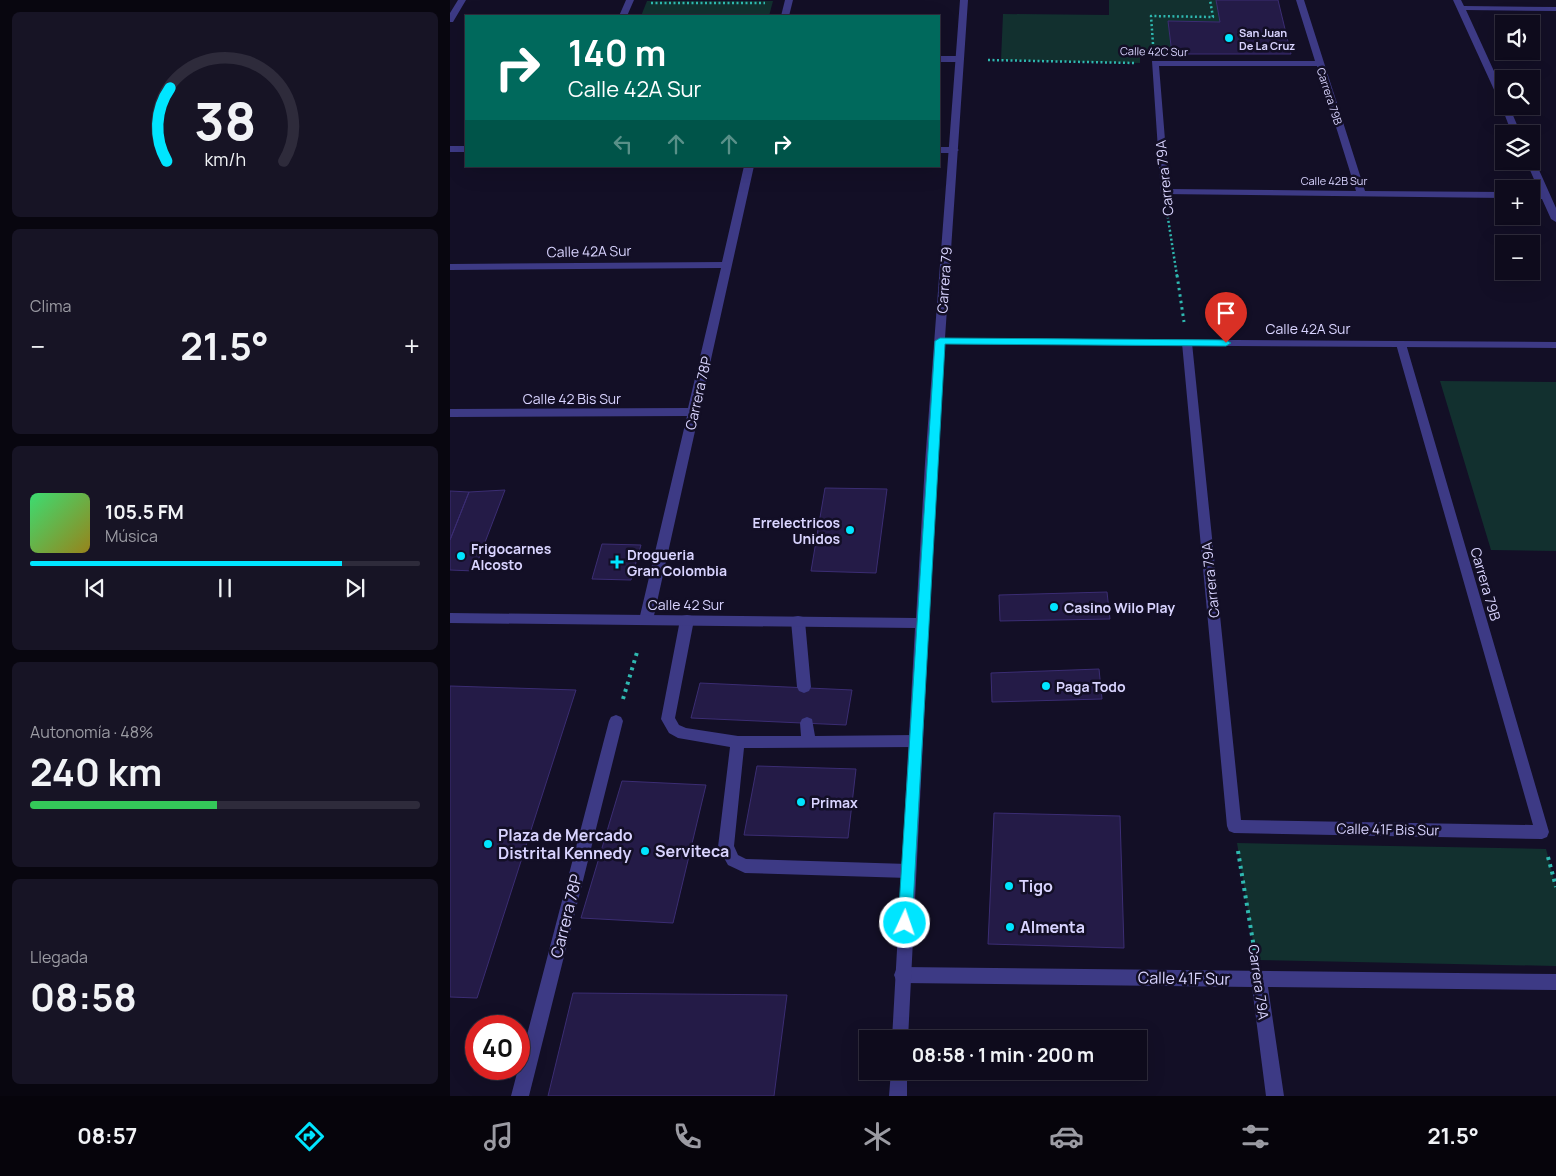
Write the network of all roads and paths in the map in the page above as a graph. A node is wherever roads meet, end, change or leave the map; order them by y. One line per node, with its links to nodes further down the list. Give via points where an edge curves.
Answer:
1 (462, 0): 11 (street)
2 (964, 0): 13 (street, Carrera 79)
3 (1210, 0): 15 (path, via 1213,17 1151,16)
4 (1300, 0): 16 (street, Carrera 79B)
5 (629, 1): 6 (path); 9 (street)
6 (789, 2): 10 (street)
7 (1459, 4): 8 (street); 17 (street)
8 (1556, 8)
9 (623, 15)
10 (784, 15)
11 (450, 20)
12 (940, 59): 13 (street)
13 (960, 59): 21 (street, Carrera 79)
14 (988, 60): 15 (path, Calle 42C Sur)
15 (1155, 63): 16 (street, Calle 42C Sur); 24 (street, Carrera 79A)
16 (1320, 64): 25 (street, Carrera 79B)
17 (1495, 85)
18 (450, 149): 19 (street)
19 (465, 149)
20 (940, 150): 21 (street)
21 (954, 150): 32 (street, Carrera 79)
22 (749, 167): 30 (street, Carrera 78P)
23 (1534, 170): 28 (street)
24 (1164, 192): 25 (street, Calle 42B Sur); 33 (path, Carrera 79A)
25 (1361, 193): 26 (street, Calle 42B Sur)
26 (1495, 195)
27 (1540, 196): 28 (street)
28 (1546, 196): 29 (street)
29 (1556, 219)
30 (728, 265): 31 (street, Calle 42A Sur); 36 (street, Carrera 78P)
31 (450, 267)
32 (940, 341): 33 (street, Calle 42A Sur); 42 (street, Carrera 79)
33 (1187, 343): 34 (street, Calle 42A Sur); 50 (street, Carrera 79A)
34 (1401, 344): 35 (street, Calle 42A Sur); 51 (street, Carrera 79B)
35 (1556, 345)
36 (693, 412): 37 (street, Calle 42 Bis Sur); 39 (street, Carrera 78P)
37 (450, 413)
38 (450, 618): 39 (street, Calle 42 Sur)
39 (646, 620): 40 (street, Calle 42 Sur)
40 (687, 620): 41 (street, Calle 42 Sur); 48 (street, via 668,719 674,729 683,734)
41 (798, 621): 42 (street, Calle 42 Sur); 44 (street)
42 (922, 623): 47 (street, Carrera 79)
43 (638, 649): 45 (path)
44 (804, 687)
45 (616, 721): 59 (street, Carrera 78P)
46 (807, 724): 49 (street)
47 (915, 741): 49 (street); 52 (street, Carrera 79)
48 (738, 742): 49 (street); 52 (street, via 726,847 733,860 745,866)
49 (809, 742)
50 (1234, 826): 51 (street, Calle 41F Bis Sur); 55 (path, Carrera 79A)
51 (1542, 832): 53 (path)
52 (908, 871): 54 (street, Carrera 79)
53 (1556, 888)
54 (902, 975): 55 (street, Calle 41F Sur); 57 (street, Carrera 79)
55 (1259, 979): 56 (street, Calle 41F Sur); 61 (street, Carrera 79A)
56 (1556, 982)
57 (900, 1030)
58 (899, 1080): 60 (street)
59 (520, 1096)
60 (898, 1096)
61 (1275, 1096)

